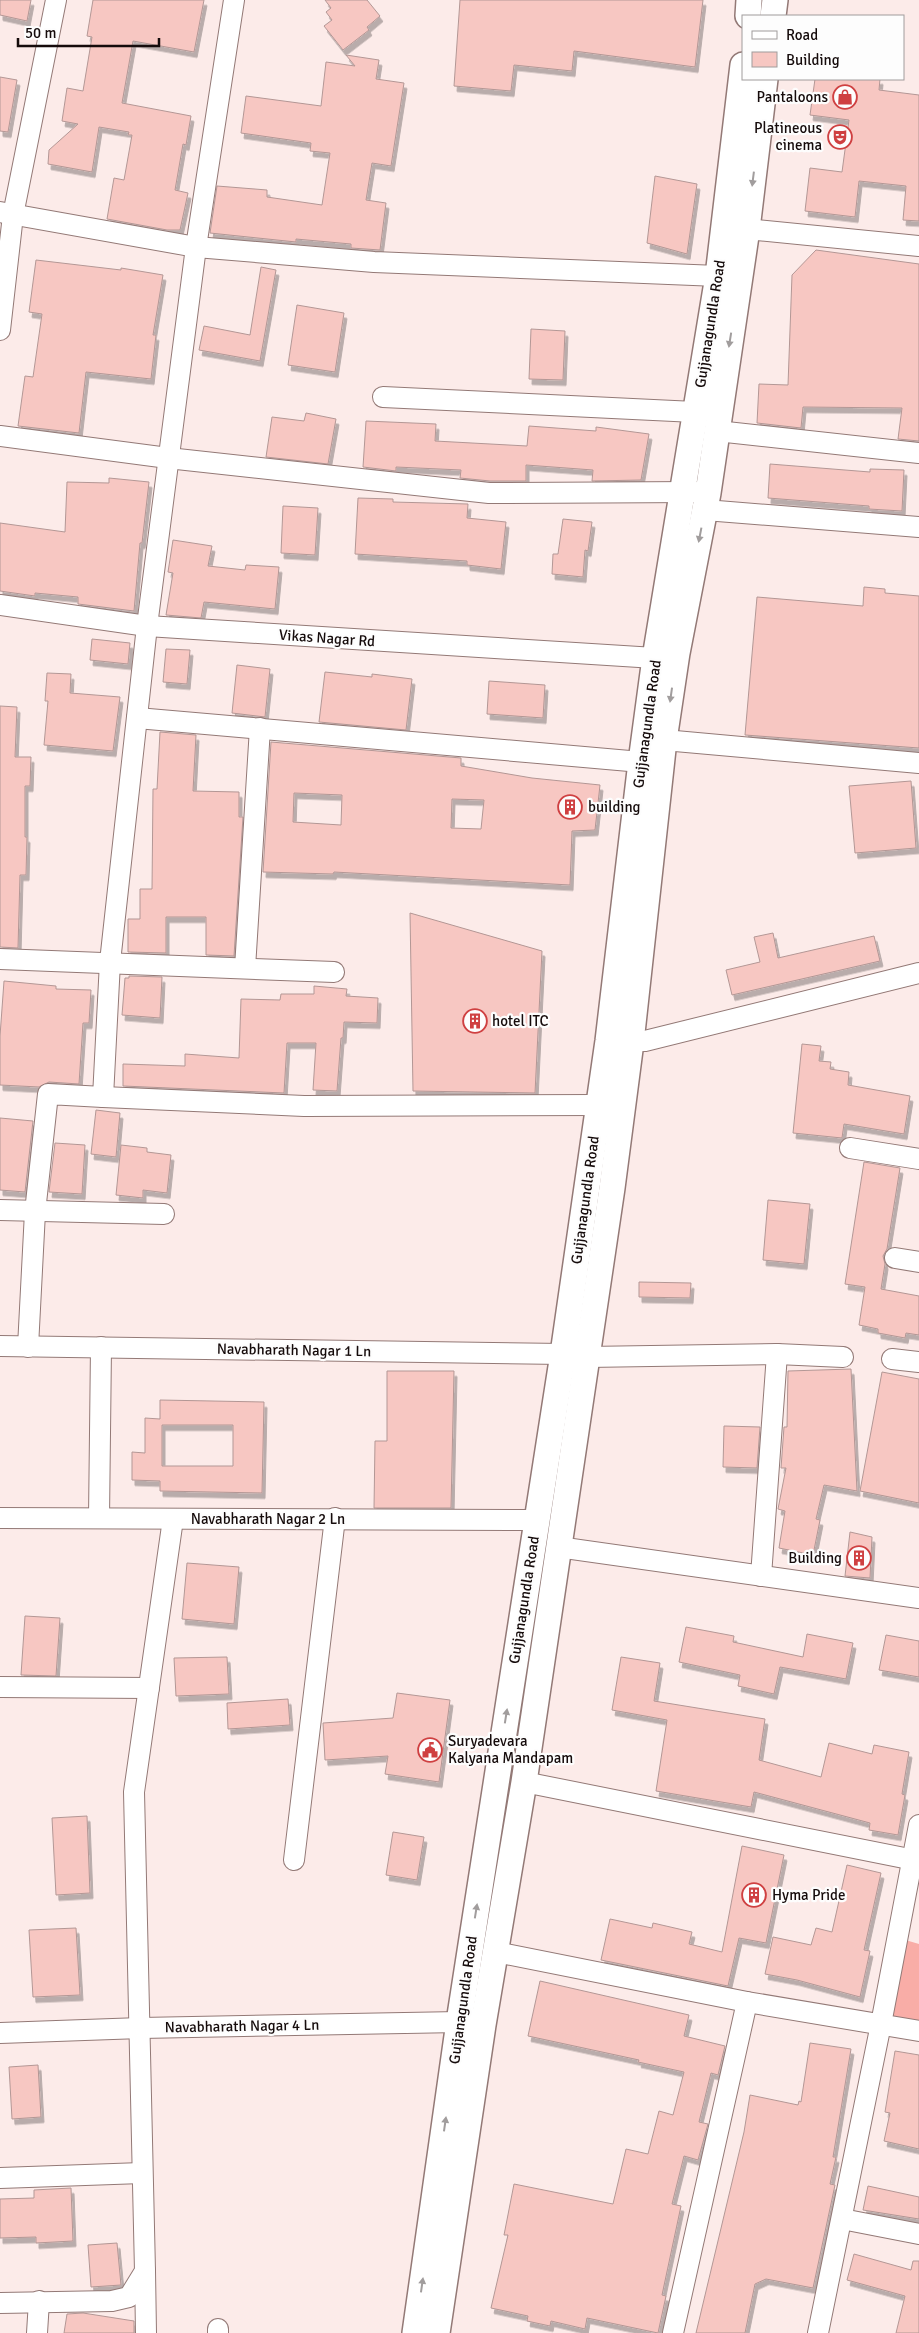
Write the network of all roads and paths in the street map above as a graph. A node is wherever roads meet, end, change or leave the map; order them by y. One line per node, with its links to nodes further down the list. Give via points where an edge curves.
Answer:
1 (56, 0): 9 (street)
2 (234, 0): 12 (street)
3 (749, 0): 5 (main road)
4 (775, 0): 6 (main road)
5 (748, 15)
6 (773, 15)
7 (742, 73): 13 (main road, Gujjanagundla Road)
8 (765, 80): 10 (main road, Gujjanagundla Road, one-way to 10)
9 (7, 214): 12 (street); 14 (street)
10 (747, 229): 11 (street); 17 (main road, Gujjanagundla Road, one-way to 17)
11 (919, 246)
12 (196, 247): 13 (street, via 374,262); 20 (street)
13 (718, 276): 16 (main road, Gujjanagundla Road)
14 (0, 330)
15 (383, 397): 16 (street)
16 (695, 412): 21 (main road, Gujjanagundla Road)
17 (716, 431): 19 (street); 22 (main road, Gujjanagundla Road)
18 (0, 436): 20 (street)
19 (919, 453)
20 (168, 458): 21 (street, via 489,493); 25 (street)
21 (682, 491): 22 (street); 26 (main road, Gujjanagundla Road)
22 (706, 501): 23 (street); 29 (main road, Gujjanagundla Road, one-way to 29)
23 (919, 527)
24 (0, 605): 25 (street, Vikas Nagar Rd)
25 (147, 626): 26 (street, Vikas Nagar Rd); 27 (street)
26 (656, 658): 30 (main road, Gujjanagundla Road)
27 (137, 718): 28 (street); 33 (street)
28 (260, 728): 30 (street); 34 (street)
29 (664, 740): 31 (street); 37 (main road, Gujjanagundla Road)
30 (641, 762): 37 (main road, Gujjanagundla Road)
31 (919, 763)
32 (0, 959): 33 (street)
33 (110, 962): 34 (street); 38 (street)
34 (245, 968): 35 (street)
35 (334, 972)
36 (919, 973): 37 (street, via 654,1038)
37 (620, 1042): 39 (main road, Gujjanagundla Road); 51 (main road, Gujjanagundla Road)
38 (103, 1097): 39 (street, via 304,1106); 43 (street, via 48,1094)
39 (599, 1105): 51 (main road, Gujjanagundla Road)
40 (850, 1148): 41 (street)
41 (919, 1159)
42 (0, 1210): 43 (street)
43 (35, 1212): 44 (street); 48 (street)
44 (164, 1214)
45 (895, 1258): 46 (street)
46 (919, 1262)
47 (0, 1346): 48 (street, Navabharath Nagar 1 Ln)
48 (28, 1347): 49 (street, Navabharath Nagar 1 Ln)
49 (102, 1347): 51 (street, Navabharath Nagar 1 Ln); 56 (street)
50 (776, 1354): 51 (street, Navabharath Nagar 1 Ln); 52 (street, Navabharath Nagar 1 Ln); 61 (street)
51 (575, 1356): 59 (main road, Gujjanagundla Road); 60 (main road, Gujjanagundla Road)
52 (843, 1357)
53 (892, 1359): 54 (street)
54 (919, 1362)
55 (0, 1518): 56 (street, Navabharath Nagar 2 Ln)
56 (99, 1518): 58 (street, Navabharath Nagar 2 Ln)
57 (335, 1518): 58 (street, Navabharath Nagar 2 Ln); 59 (street, Navabharath Nagar 2 Ln); 67 (street)
58 (173, 1519): 64 (street)
59 (536, 1520): 71 (main road, Gujjanagundla Road, one-way to 59)
60 (558, 1547): 61 (street); 65 (main road, Gujjanagundla Road)
61 (761, 1576): 62 (street)
62 (919, 1598)
63 (0, 1687): 64 (street)
64 (149, 1688): 73 (street, via 134,1792)
65 (524, 1782): 68 (street); 69 (main road, Gujjanagundla Road)
66 (919, 1825): 68 (street)
67 (294, 1860)
68 (916, 1860): 72 (street)
69 (496, 1952): 70 (street); 71 (main road, Gujjanagundla Road)
70 (747, 2002): 72 (street); 87 (street)
71 (471, 2023): 73 (street, Navabharath Nagar 4 Ln); 85 (main road, Gujjanagundla Road, one-way to 71); 86 (main road, Gujjanagundla Road)
72 (881, 2024): 74 (street); 78 (street)
73 (141, 2028): 75 (street, Navabharath Nagar 4 Ln); 76 (street)
74 (919, 2031)
75 (0, 2033)
76 (142, 2174): 77 (street); 80 (street)
77 (0, 2178)
78 (842, 2219): 79 (street); 88 (street)
79 (919, 2234)
80 (145, 2271): 81 (street, via 130,2297 112,2301); 84 (street)
81 (39, 2301): 82 (street); 83 (street)
82 (0, 2303)
83 (37, 2333)
84 (146, 2333)
85 (415, 2333)
86 (437, 2333)
87 (673, 2333)
88 (818, 2333)

